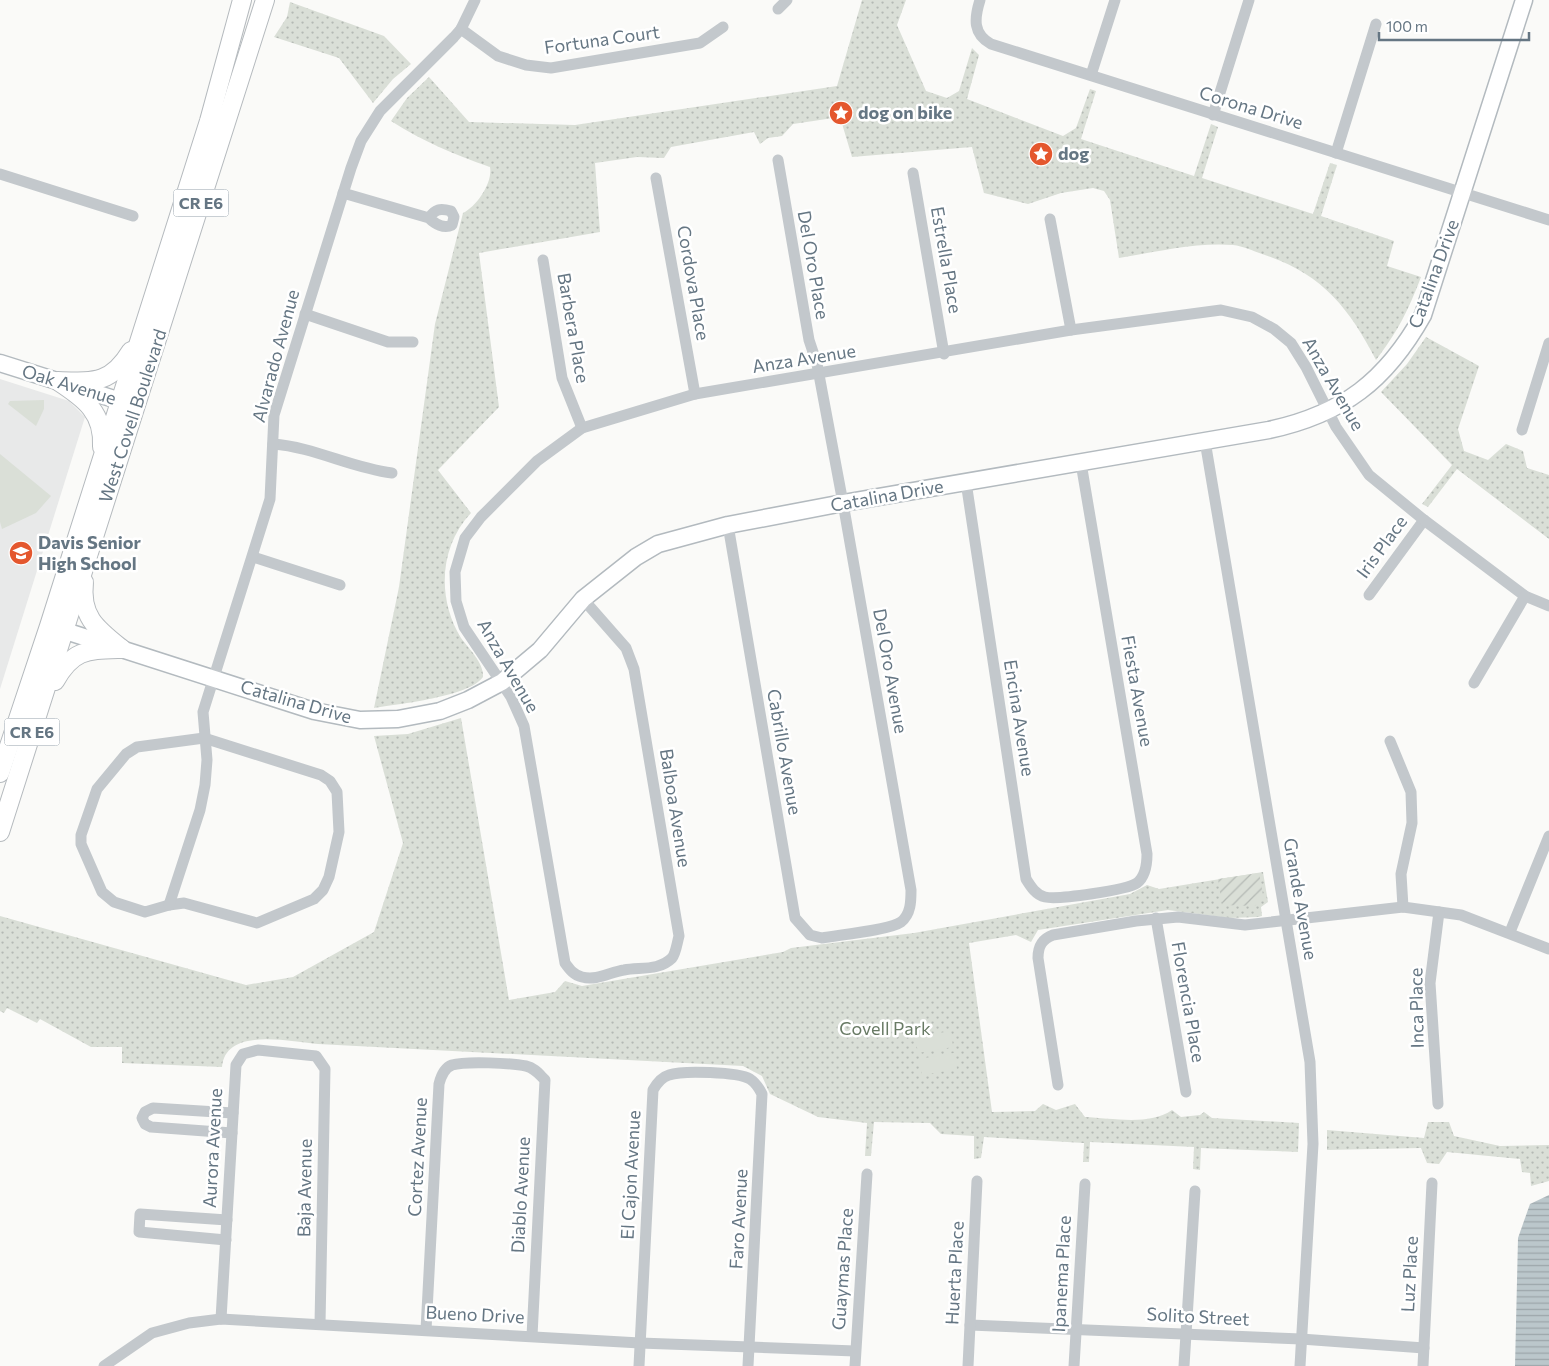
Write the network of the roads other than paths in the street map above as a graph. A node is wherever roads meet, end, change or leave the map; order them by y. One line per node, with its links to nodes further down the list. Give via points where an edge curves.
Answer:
1 (242, 0): 29 (main road, West Covell Boulevard / CR E6, via 209,121)
2 (265, 0): 38 (main road, West Covell Boulevard / CR E6)
3 (475, 0): 12 (street, Alvarado Avenue)
4 (787, 0): 9 (street)
5 (980, 0): 13 (street, Corona Drive, via 976,28 982,39)
6 (1115, 0): 13 (street)
7 (1249, 0): 14 (street)
8 (1524, 0): 21 (street, Catalina Drive)
9 (778, 9)
10 (1376, 24): 15 (street)
11 (723, 27): 12 (street, Fortuna Court, via 700,43 551,68 526,65 498,56)
12 (461, 29): 20 (street, Alvarado Avenue, via 390,99 372,122 361,141)
13 (1091, 75): 14 (street, Corona Drive)
14 (1213, 114): 15 (street, Corona Drive)
15 (1336, 153): 21 (street, Corona Drive)
16 (778, 160): 34 (street, Del Oro Place)
17 (913, 173): 32 (street, Estrella Place)
18 (0, 174): 22 (street)
19 (656, 178): 36 (street, Cordova Place)
20 (343, 193): 23 (street); 27 (street, Alvarado Avenue)
21 (1463, 193): 25 (street, Corona Drive); 39 (street, Catalina Drive, via 1429,299 1411,336 1373,381)
22 (133, 216)
23 (429, 218)
24 (1050, 219): 28 (street)
25 (1549, 220)
26 (543, 260): 40 (street, Barbera Place, via 562,378)
27 (305, 314): 30 (street, via 388,342); 43 (street, Alvarado Avenue, via 274,415)
28 (1072, 330): 32 (street, Anza Avenue); 39 (street, Anza Avenue, via 1220,310 1252,317 1274,329 1291,344)
29 (142, 334): 35 (main road, via 122,366 109,377 96,381); 37 (main road, West Covell Boulevard / CR E6)
30 (413, 342)
31 (1549, 343): 41 (street)
32 (944, 354): 34 (street, Anza Avenue)
33 (0, 363): 35 (street, Oak Avenue)
34 (818, 375): 36 (street, Anza Avenue); 48 (street, Del Oro Avenue)
35 (58, 381): 37 (street, Oak Avenue); 44 (main road, via 83,397 94,410 102,437)
36 (695, 394): 40 (street, Anza Avenue)
37 (120, 401): 38 (street, Oak Avenue); 44 (main road, West Covell Boulevard / CR E6)
38 (137, 406): 52 (main road, West Covell Boulevard / CR E6)
39 (1328, 413): 42 (street, Catalina Drive, via 1290,426); 49 (street, Anza Avenue, via 1369,475)
40 (582, 428): 61 (street, Anza Avenue, via 537,461 481,517 465,538 455,572 456,601 464,627)
41 (1522, 430)
42 (1205, 441): 45 (street, Catalina Drive); 74 (street, Grande Avenue)
43 (273, 444): 46 (street); 51 (street, Alvarado Avenue, via 270,498)
44 (101, 460): 58 (main road, West Covell Boulevard / CR E6)
45 (1081, 463): 47 (street, Catalina Drive); 69 (street, Fiesta Avenue, via 1147,854 1145,873 1137,883)
46 (392, 473)
47 (966, 482): 48 (street, Catalina Drive); 69 (street, Encina Avenue, via 1026,879 1044,897)
48 (843, 502): 50 (street, Catalina Drive); 75 (street, Del Oro Avenue, via 911,901 901,922 890,927)
49 (1424, 520): 54 (street, Iris Place); 55 (street, Anza Avenue)
50 (728, 525): 56 (street, Catalina Drive, via 658,544 636,556); 75 (street, Cabrillo Avenue, via 795,918 810,935 822,938)
51 (253, 557): 53 (street); 60 (street, Alvarado Avenue)
52 (87, 561): 58 (main road, West Covell Boulevard / CR E6); 59 (main road, via 84,589 89,618 98,630)
53 (340, 586)
54 (1369, 595)
55 (1525, 596): 57 (street, Anza Avenue); 62 (street)
56 (583, 599): 61 (street, Catalina Drive, via 546,645); 78 (street, Balboa Avenue, via 626,648 634,669 678,936 674,956 666,963)
57 (1549, 606)
58 (57, 628): 59 (street, Catalina Drive); 63 (main road, West Covell Boulevard / CR E6); 66 (main road, West Covell Boulevard / CR E6)
59 (122, 649): 60 (street, Catalina Drive); 63 (main road, via 91,650 75,656 60,673)
60 (214, 678): 61 (street, Catalina Drive, via 314,711 360,720 398,719 440,710); 64 (street, Alvarado Avenue, via 203,712)
61 (502, 682): 78 (street, Anza Avenue, via 524,726 565,963 571,972)
62 (1474, 683)
63 (40, 708): 67 (main road, West Covell Boulevard / CR E6)
64 (204, 738): 70 (street, Alvarado Avenue, via 206,760 200,810); 70 (street, via 131,750 97,789 81,835 84,853 108,898 145,912); 70 (street, via 321,775 330,781 337,792 340,812 333,864 323,890 314,898 263,922 250,922 184,903)
65 (1390, 741): 71 (street, via 1411,792 1412,823 1401,874)
66 (0, 773)
67 (0, 832)
68 (1549, 836): 76 (street)
69 (1098, 892)
70 (170, 904)
71 (1403, 907): 72 (street); 74 (street)
72 (1440, 912): 76 (street, via 1461,915); 84 (street, Inca Place, via 1430,983)
73 (1156, 918): 74 (street, via 1193,918 1245,925); 82 (street, via 1053,935 1040,945 1038,958); 83 (street, Florencia Place)
74 (1286, 920): 101 (street, Grande Avenue, via 1310,1062 1313,1103)
75 (853, 932)
76 (1510, 932): 77 (street)
77 (1549, 948)
78 (594, 979)
79 (316, 1056): 85 (street, Aurora Avenue, via 258,1050 243,1054 236,1065); 95 (street, Baja Avenue, via 325,1069)
80 (526, 1066): 98 (street, Cortez Avenue, via 451,1065 442,1073); 100 (street, Diablo Avenue, via 545,1080)
81 (750, 1079): 102 (street, El Cajon Avenue, via 682,1073 668,1075 653,1090); 103 (street, Faro Avenue, via 759,1087 762,1102)
82 (1058, 1085)
83 (1186, 1092)
84 (1438, 1104)
85 (233, 1114): 86 (street, Aurora Avenue); 86 (street, via 153,1108 142,1118 151,1127)
86 (232, 1133): 92 (street, Aurora Avenue)
87 (867, 1174): 105 (street, Guaymas Place)
88 (977, 1181): 96 (street, Huerta Place)
89 (1086, 1184): 97 (street, Ipanema Place)
90 (1432, 1184): 104 (street, Luz Place)
91 (1195, 1191): 99 (street)
92 (227, 1220): 93 (street, Aurora Avenue); 93 (street, via 140,1214 139,1232)
93 (226, 1240): 94 (street, Aurora Avenue)
94 (221, 1319): 95 (street, Bueno Drive); 106 (street, Bueno Drive, via 152,1333)
95 (320, 1324): 98 (street, Bueno Drive)
96 (970, 1325): 97 (street, Solito Street); 110 (street, Huerta Place)
97 (1076, 1328): 99 (street, Solito Street); 111 (street, Ipanema Place)
98 (426, 1330): 100 (street, Bueno Drive)
99 (1186, 1334): 101 (street, Solito Street); 112 (street)
100 (532, 1336): 102 (street, Bueno Drive)
101 (1301, 1339): 104 (street, Solito Street); 113 (street, Grande Avenue)
102 (640, 1342): 103 (street, Bueno Drive); 107 (street, El Cajon Avenue)
103 (749, 1348): 105 (street, Bueno Drive); 108 (street, Faro Avenue)
104 (1424, 1348): 114 (street, Luz Place)
105 (856, 1351): 109 (street, Guaymas Place)
106 (104, 1366)
107 (639, 1366)
108 (748, 1366)
109 (855, 1366)
110 (968, 1366)
111 (1074, 1366)
112 (1184, 1366)
113 (1300, 1366)
114 (1423, 1366)

